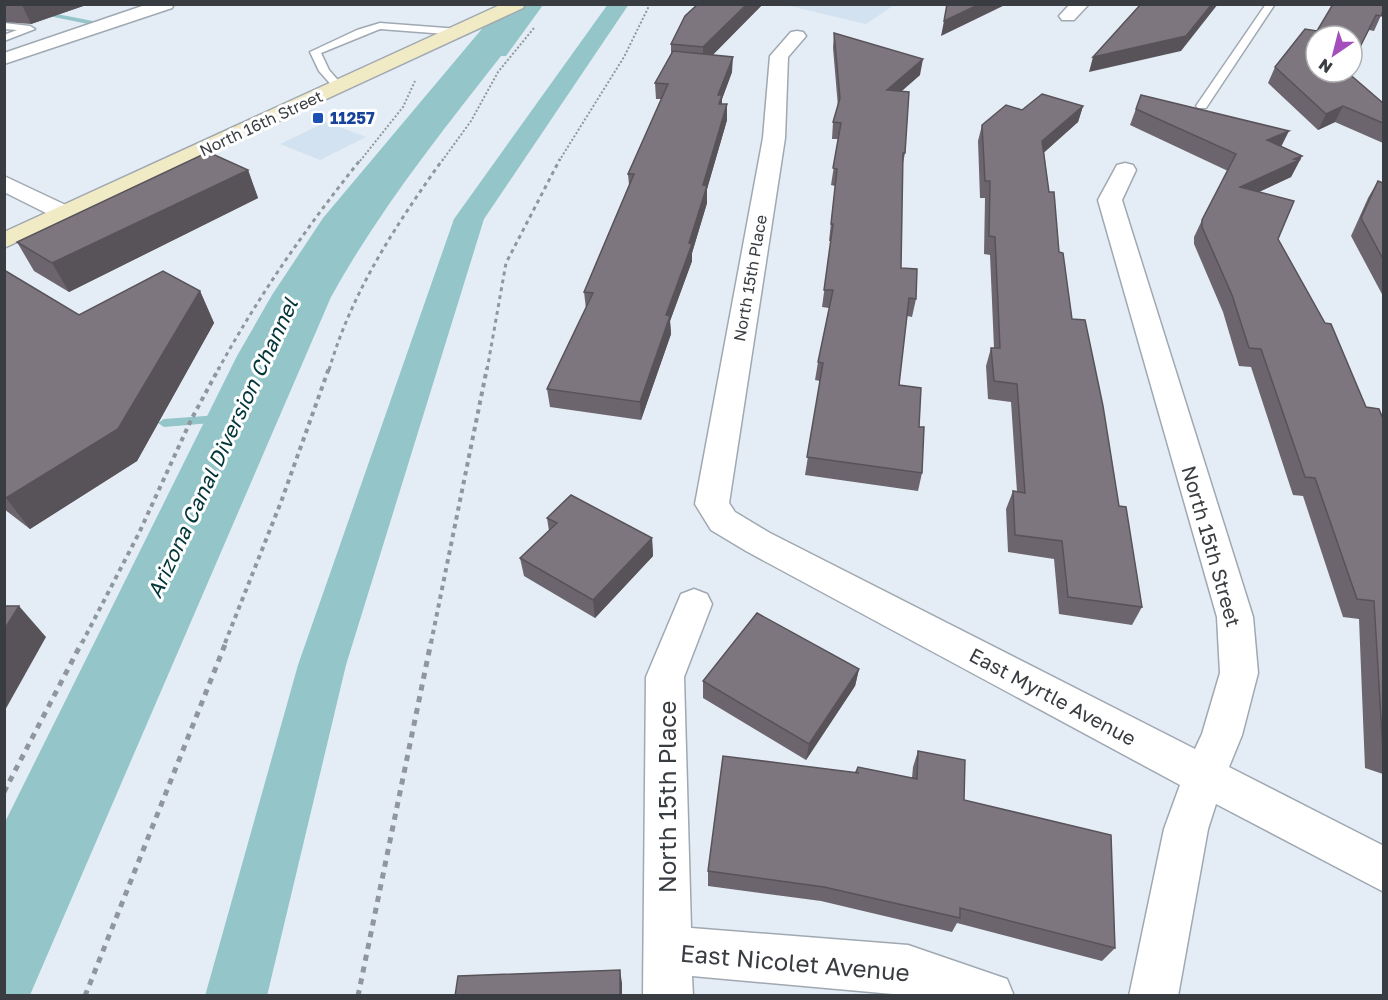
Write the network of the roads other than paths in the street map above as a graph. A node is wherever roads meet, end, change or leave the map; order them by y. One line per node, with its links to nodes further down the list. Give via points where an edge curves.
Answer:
1 (166, 4): 8 (street)
2 (517, 4): 5 (main road, North 16th Street)
3 (1271, 4): 10 (lane)
4 (4, 26): 7 (lane, via 30,29)
5 (459, 32): 9 (main road, North 16th Street); 9 (lane, via 380,26 315,52 324,72)
6 (797, 36): 15 (street, North 15th Place, via 779,56 774,138 712,504)
7 (4, 38)
8 (4, 59)
9 (339, 87): 13 (main road, North 16th Street)
10 (1202, 106)
11 (1125, 170): 17 (street, North 15th Street, via 1110,200 1235,617 1239,673 1222,735)
12 (4, 183): 13 (street)
13 (64, 213): 14 (main road, North 16th Street)
14 (4, 241)
15 (723, 521): 17 (street, East Myrtle Avenue)
16 (694, 604): 19 (street, North 15th Place, via 665,677)
17 (1204, 775): 18 (street, East Myrtle Avenue); 21 (street, North 15th Street, via 1186,829)
18 (1383, 870)
19 (667, 973): 20 (street, East Nicolet Avenue, via 908,969)
20 (990, 996)
21 (1153, 996)

